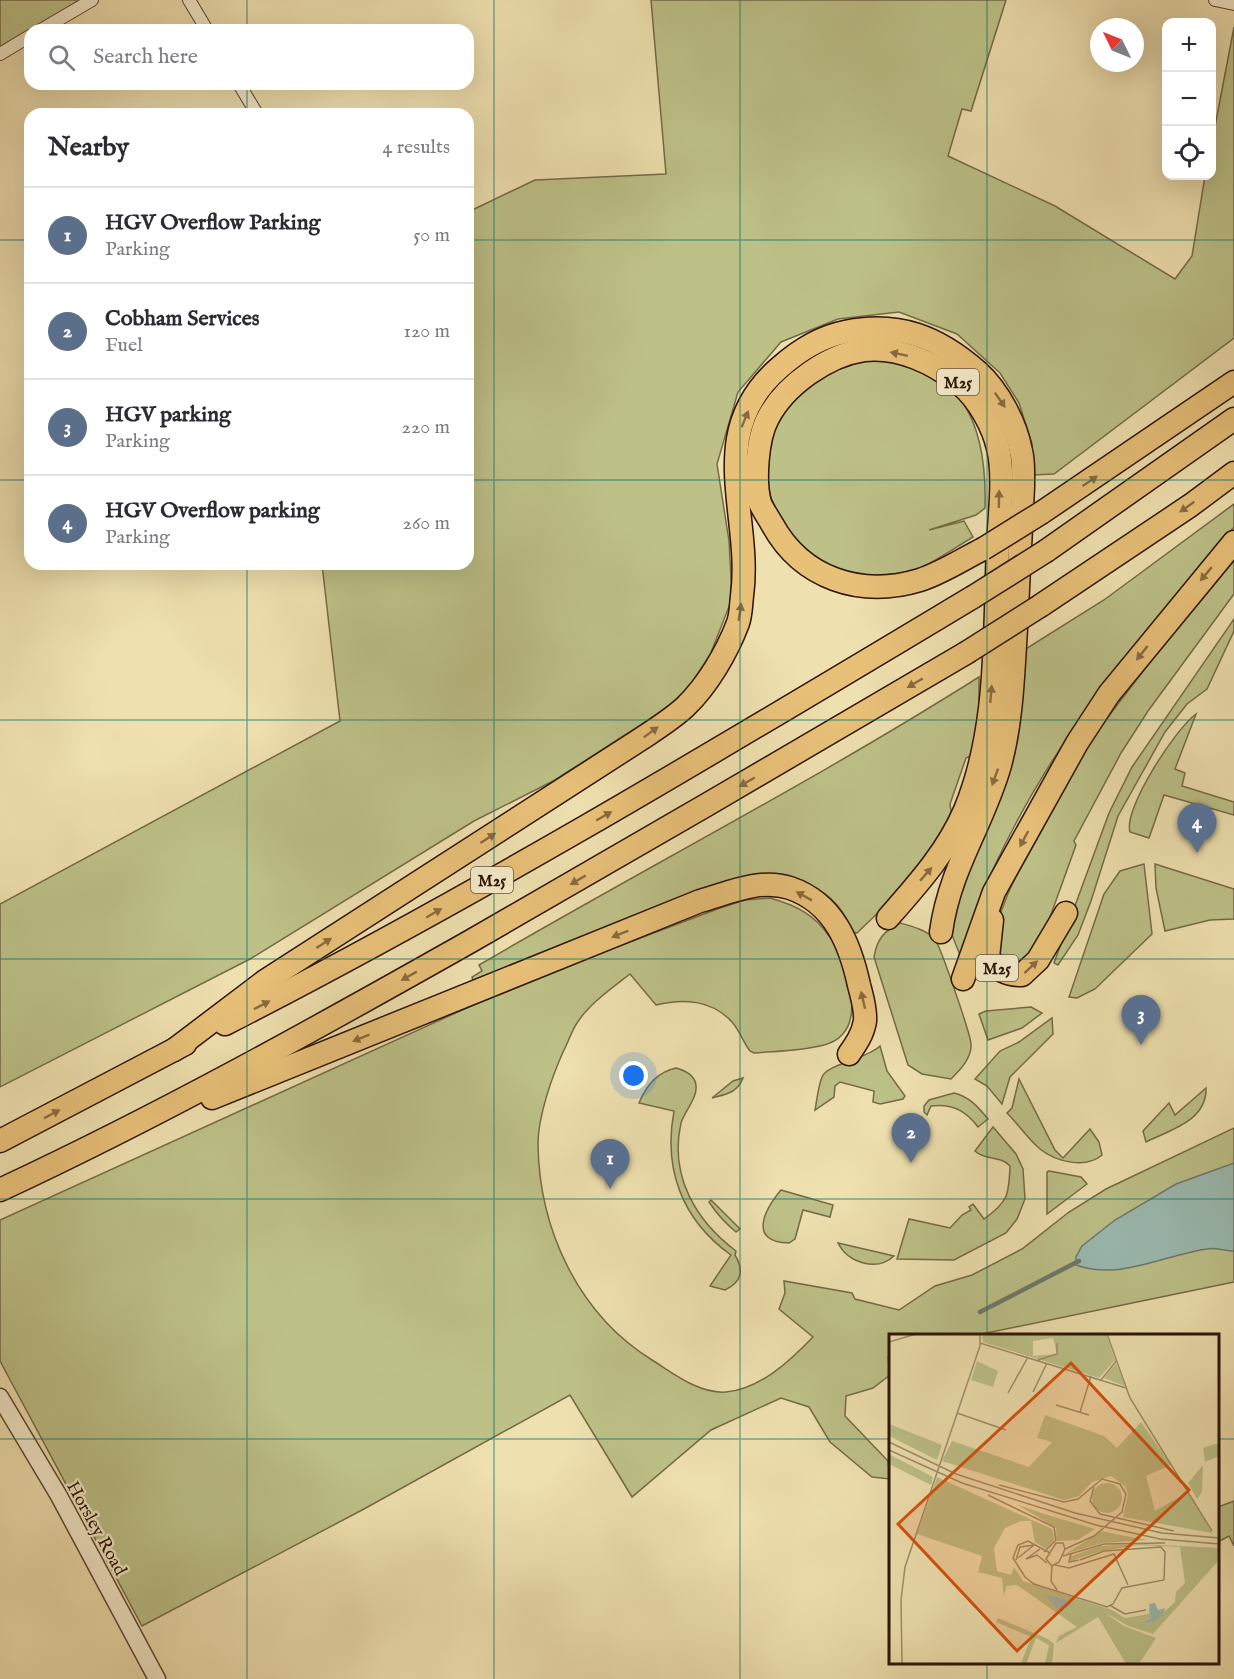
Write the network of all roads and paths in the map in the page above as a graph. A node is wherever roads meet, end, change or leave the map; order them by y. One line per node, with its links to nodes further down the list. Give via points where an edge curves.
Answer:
1 (92, 0): 5 (street)
2 (189, 0): 6 (street)
3 (1215, 0): 4 (street)
4 (1234, 4)
5 (51, 24)
6 (203, 24)
7 (24, 40): 8 (street)
8 (0, 54)
9 (242, 90): 10 (street)
10 (253, 108)
11 (1234, 382): 17 (highway, M25, one-way to 11, bridge, via 933,866 965,810 980,769 992,679 1000,497 999,449 985,416 963,386 931,363 898,353 865,350 830,359 799,380 768,418 756,462 760,503 780,539 810,568 845,583 883,589 923,579 983,549 1041,513)
12 (1234, 419): 20 (highway, M25, one-way to 12, bridge, via 369,950 973,597 1046,551)
13 (1234, 473): 23 (highway, M25, one-way to 23, bridge, via 966,653 416,972)
14 (1234, 542): 15 (highway, M25, one-way to 15, via 1096,713)
15 (1007, 870): 16 (highway, M25, one-way to 16, via 988,941 988,957 995,966 1011,975 1022,975 1032,968); 19 (highway, M25, via 985,911)
16 (1066, 913)
17 (888, 918)
18 (941, 932): 20 (highway, M25, one-way to 18, via 265,981 641,739 686,706 717,665 739,621 745,576 734,470 736,440 753,399 795,353 831,335 865,328 902,329 945,346 981,374 1006,408 1021,451 1023,487 1010,718 999,766 945,902)
19 (963, 979)
20 (174, 1050): 22 (highway, M25, one-way to 20)
21 (849, 1054): 23 (highway, M25, one-way to 23, via 861,1035 865,1011 845,936 826,911 808,897 791,889 758,885 700,901)
22 (0, 1141)
23 (96, 1145): 24 (highway, M25)
24 (0, 1190)
25 (0, 1397): 26 (street, Horsley Road)
26 (157, 1679)

